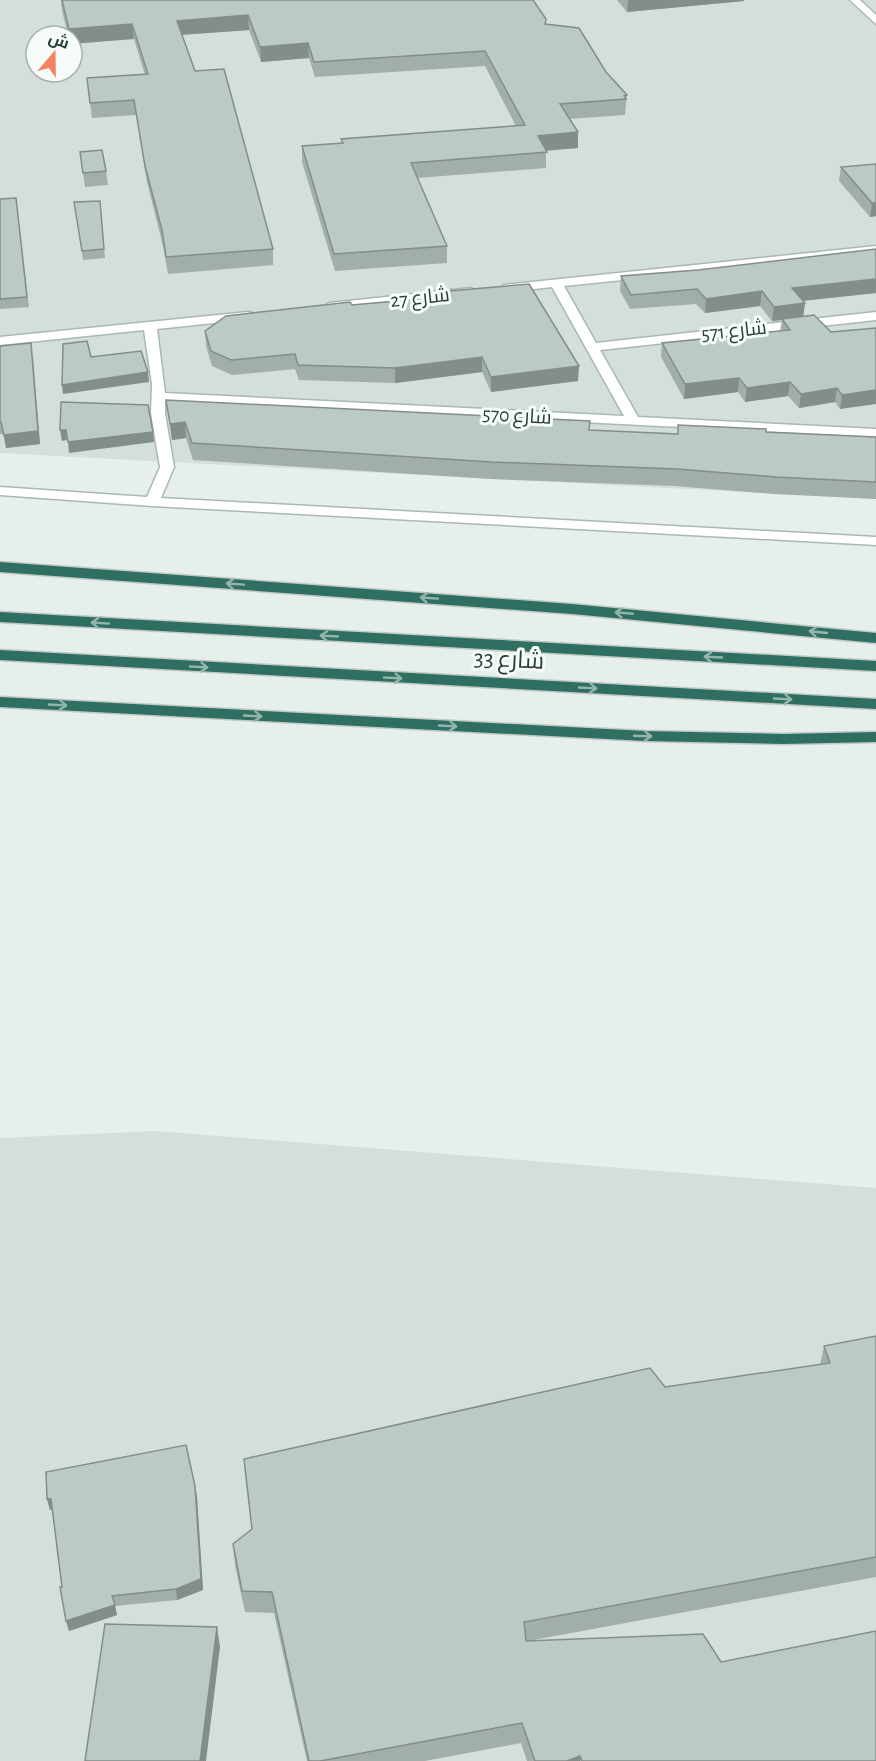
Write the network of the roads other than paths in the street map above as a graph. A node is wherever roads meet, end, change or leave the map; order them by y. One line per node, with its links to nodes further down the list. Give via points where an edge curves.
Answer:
1 (855, 0): 2 (street)
2 (876, 21)
3 (876, 250): 4 (street, شارع 27)
4 (556, 284): 5 (street, شارع 27); 10 (street)
5 (321, 308)
6 (264, 314): 8 (street)
7 (876, 316): 10 (street, شارع 571)
8 (150, 326): 9 (street); 11 (street)
9 (0, 340)
10 (592, 347): 12 (street)
11 (159, 398): 12 (street, شارع 570); 15 (street, via 167,467)
12 (634, 422): 13 (street, شارع 570)
13 (876, 433)
14 (0, 491): 15 (street)
15 (152, 502): 16 (street)
16 (876, 541)
17 (0, 567): 19 (highway, one-way to 17, via 562,608)
18 (0, 617): 21 (highway, شارع 33, one-way to 18)
19 (876, 638)
20 (0, 655): 23 (highway, شارع 33, one-way to 23)
21 (876, 666)
22 (0, 702): 24 (highway, one-way to 24, via 645,736)
23 (876, 704)
24 (876, 737)

